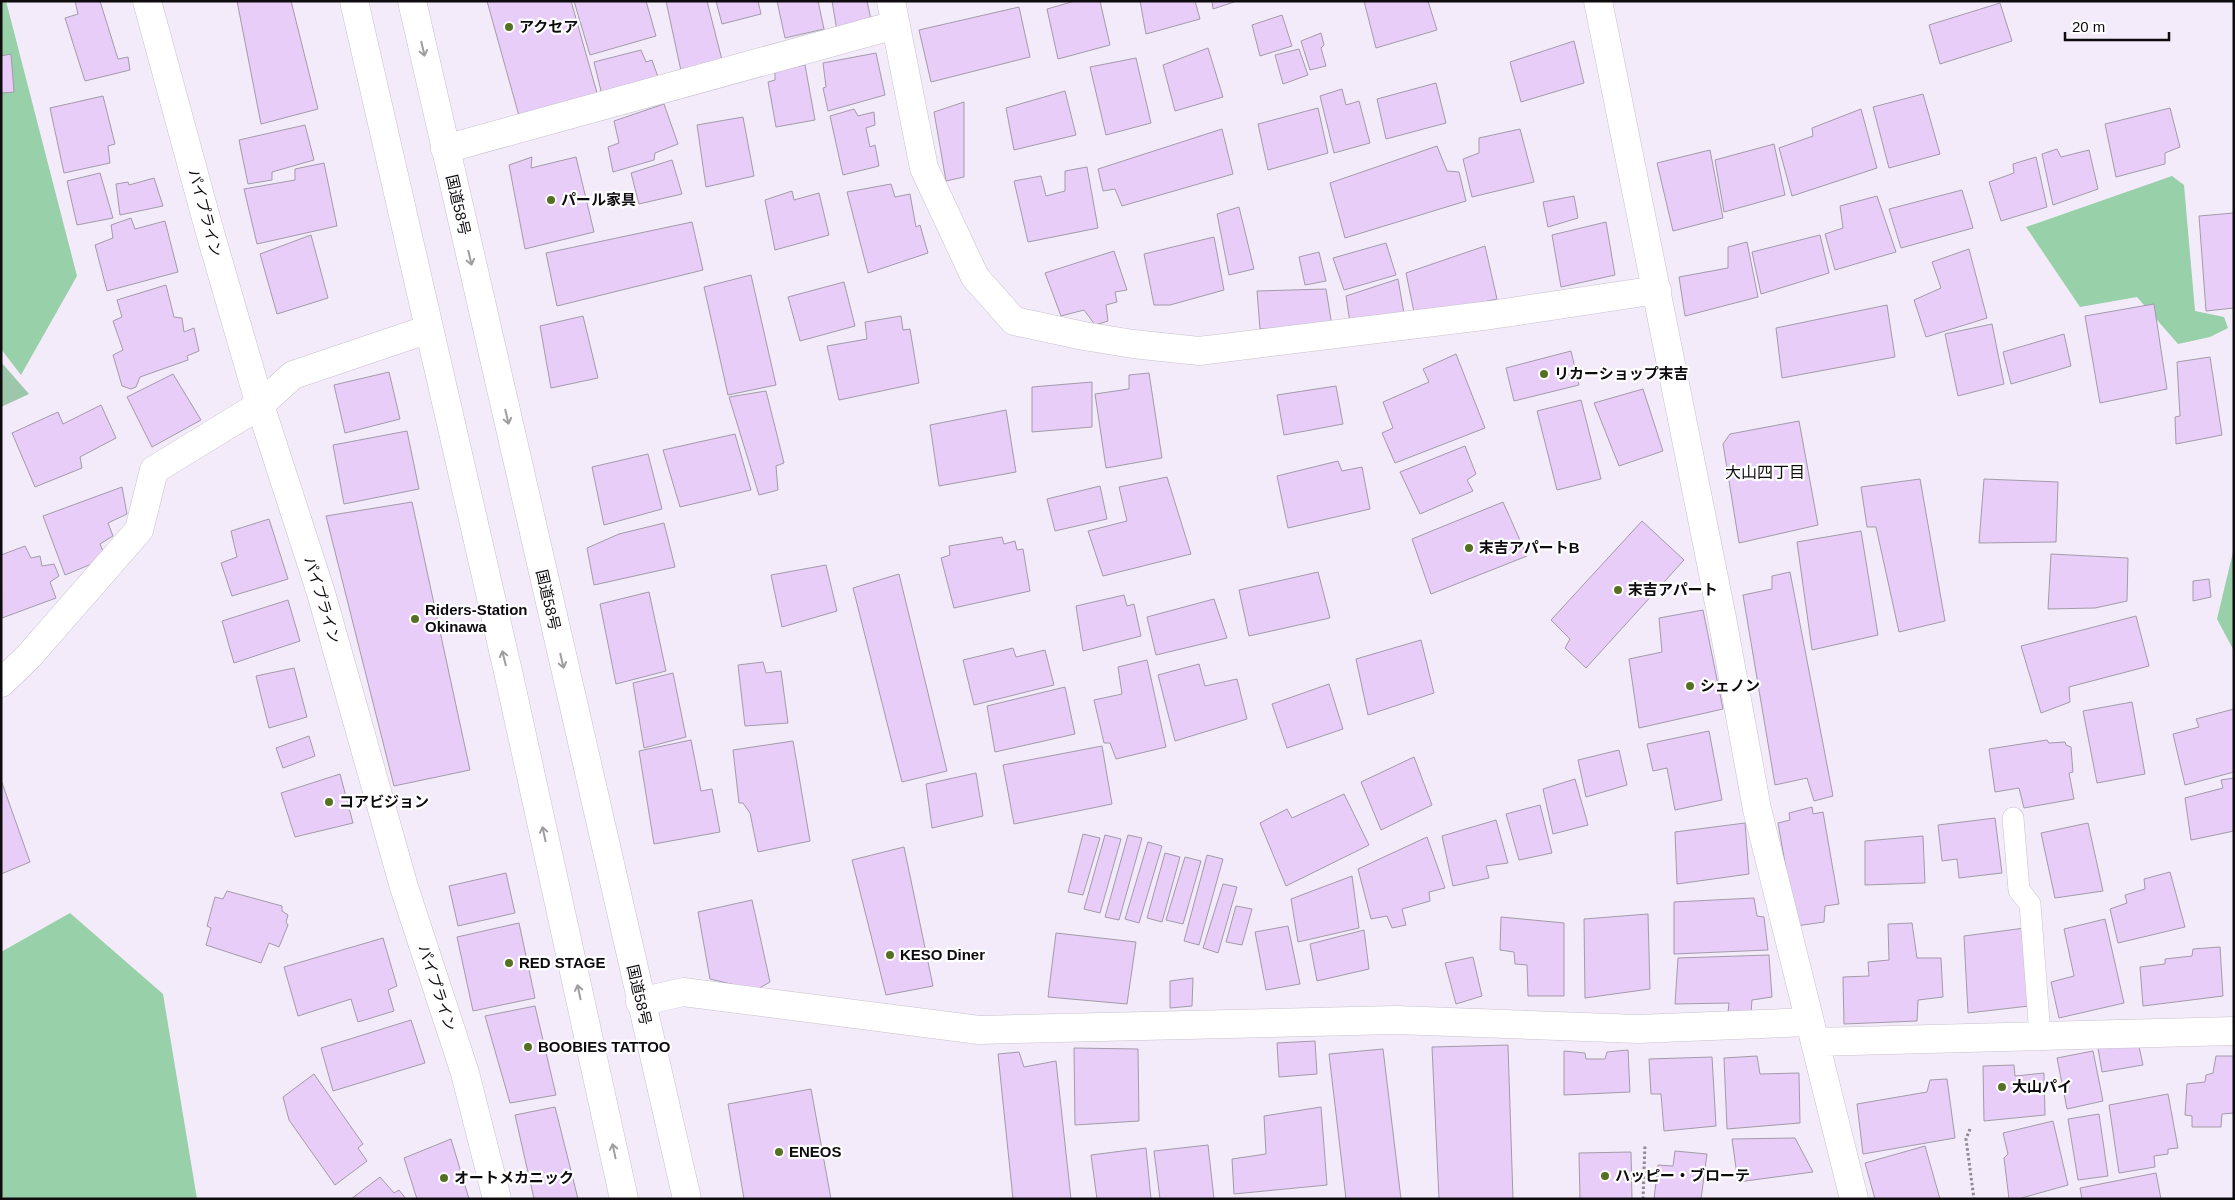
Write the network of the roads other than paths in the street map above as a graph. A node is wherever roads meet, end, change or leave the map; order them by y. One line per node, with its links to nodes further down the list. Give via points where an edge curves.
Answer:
1 (147, 1): 9 (main road, パイプライン)
2 (354, 1): 8 (main road)
3 (412, 1): 6 (main road, 国道58号, one-way to 6)
4 (1598, 1): 7 (main road)
5 (893, 13): 6 (main road); 7 (main road, via 924,168 975,277 1014,321 1132,344 1199,351 1491,315)
6 (445, 149): 12 (main road, 国道58号, one-way to 12)
7 (1657, 290): 14 (main road, via 1757,809)
8 (429, 329): 9 (main road, via 293,376); 17 (main road, one-way to 8)
9 (260, 405): 10 (main road, via 154,470 139,530); 16 (main road, パイプライン, via 321,593 404,887 465,1073)
10 (1, 683)
11 (2013, 818): 15 (lane, via 2019,890 2030,904)
12 (640, 1002): 14 (main road, via 683,992 979,1030 1396,1020); 18 (main road, 国道58号)
13 (2234, 1031): 15 (main road)
14 (1812, 1032): 15 (main road); 19 (main road)
15 (2040, 1035)
16 (498, 1199)
17 (624, 1199)
18 (687, 1199)
19 (1854, 1199)

